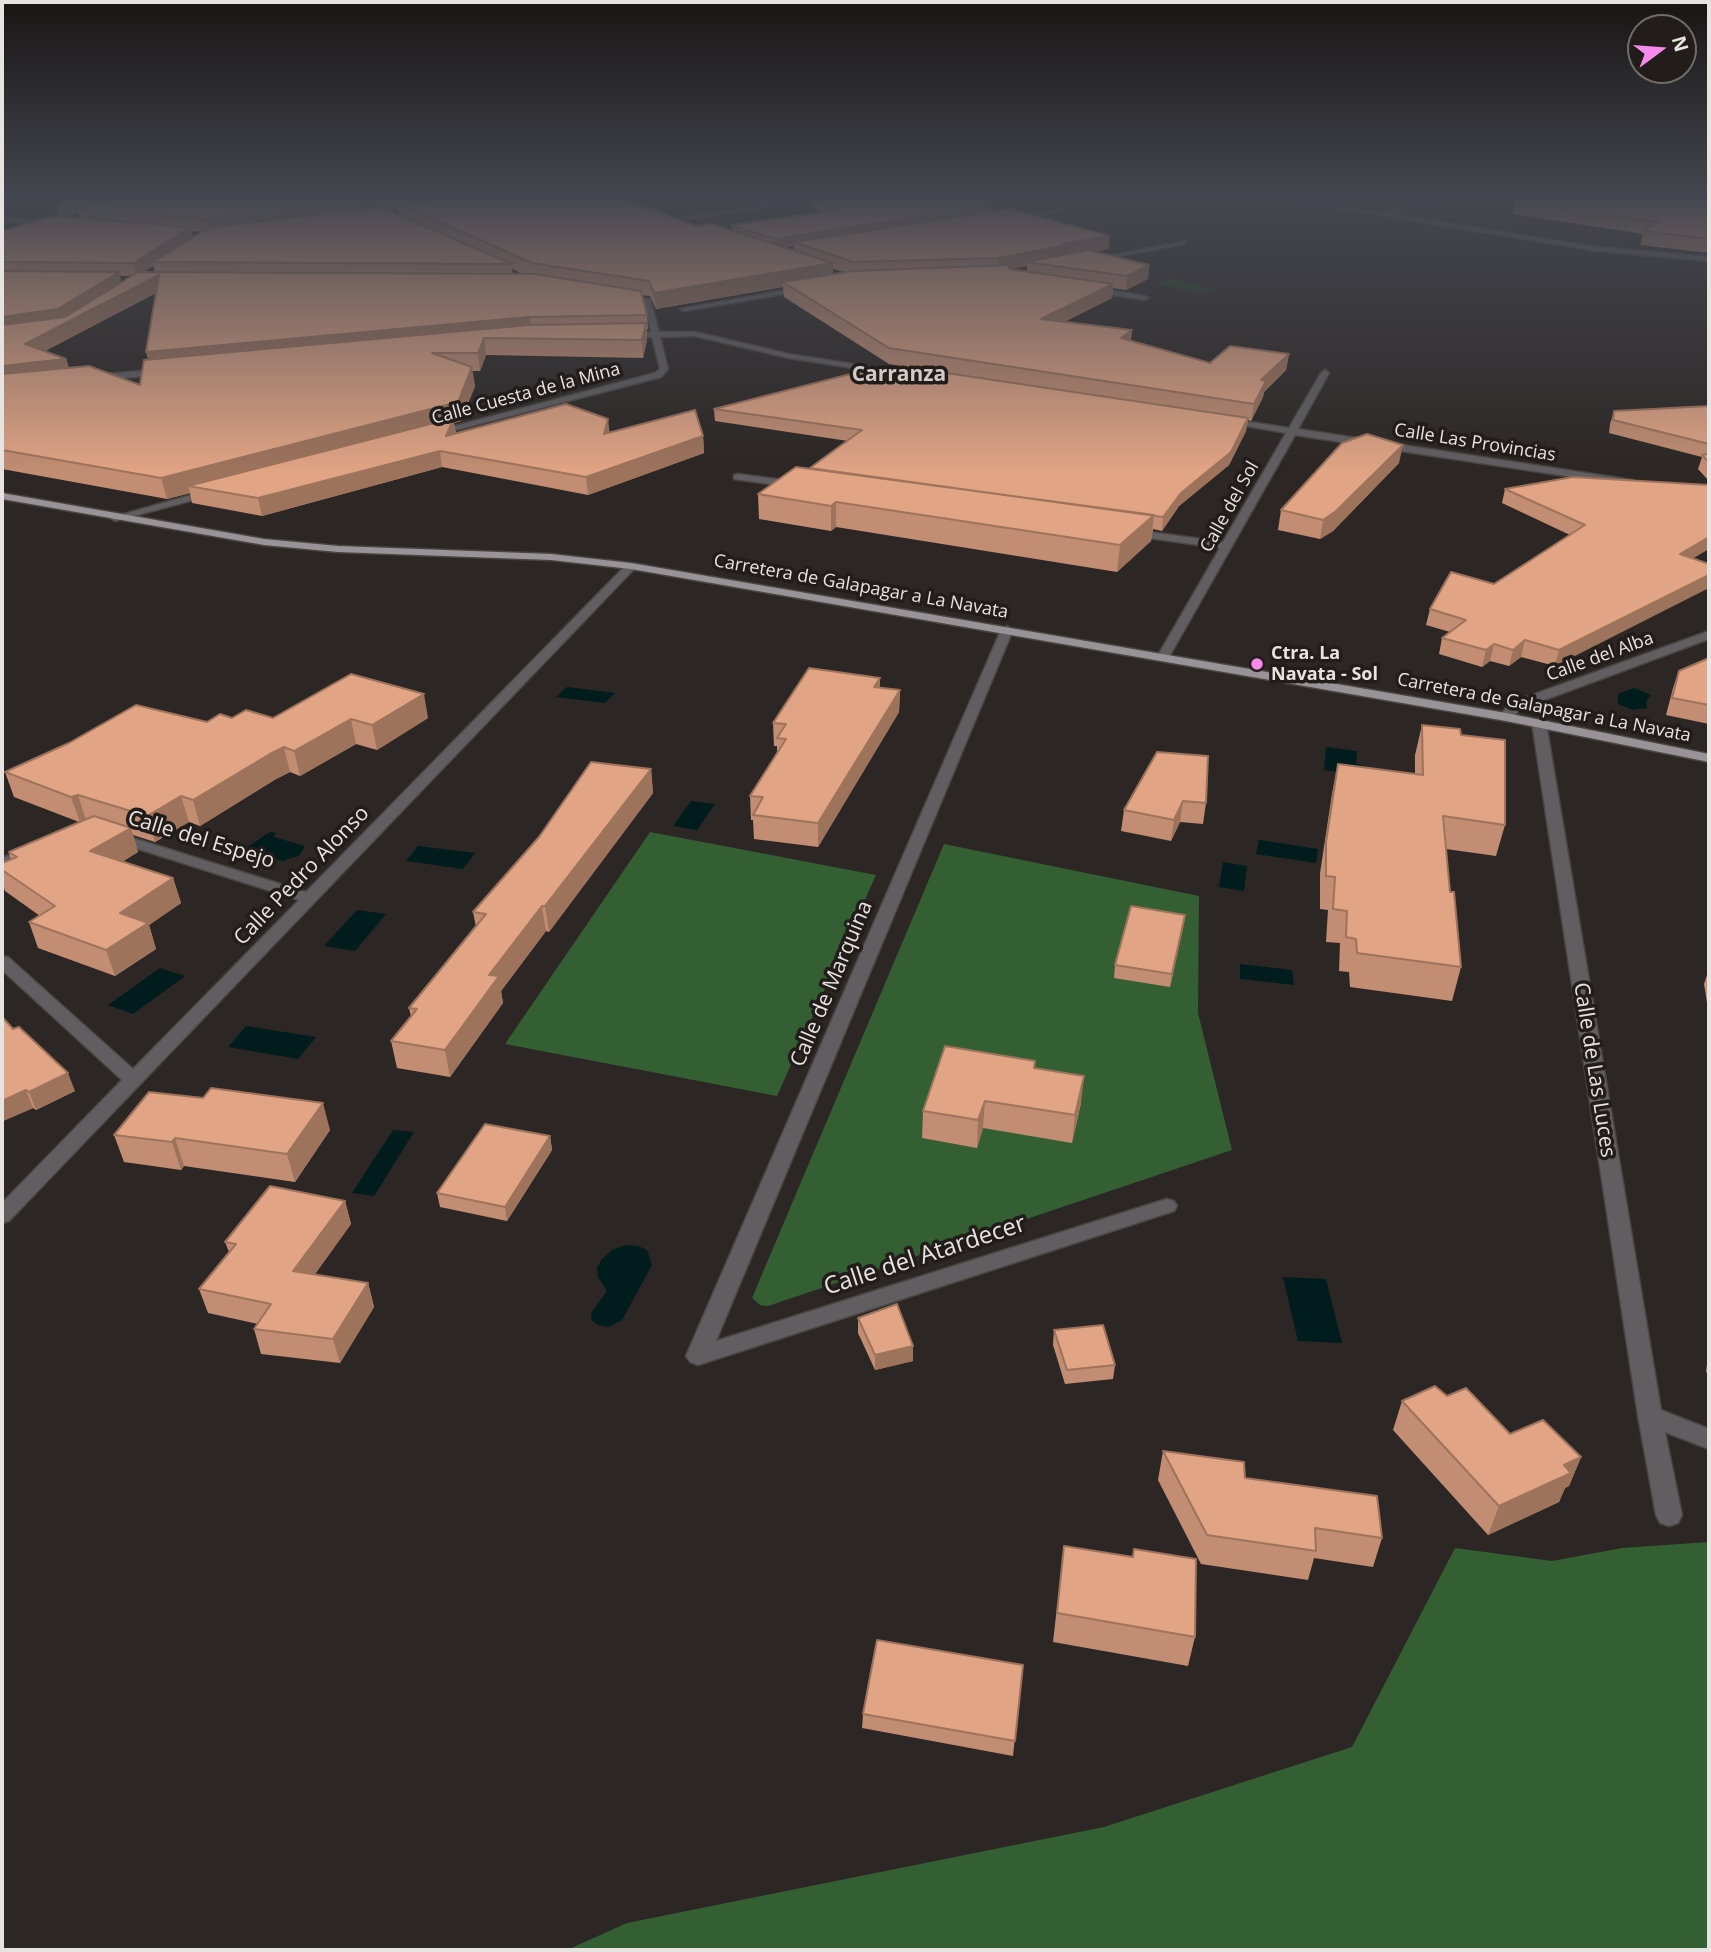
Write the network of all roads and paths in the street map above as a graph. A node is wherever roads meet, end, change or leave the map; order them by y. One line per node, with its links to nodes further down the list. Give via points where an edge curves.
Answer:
1 (796, 290): 5 (street)
2 (1093, 290): 4 (street)
3 (606, 294): 7 (street, via 647,301)
4 (1145, 298)
5 (684, 309)
6 (614, 335): 7 (street)
7 (655, 335): 11 (street, via 695,334 789,356); 14 (street, Calle Cuesta de la Mina, via 664,369 658,375)
8 (183, 370): 10 (street)
9 (1325, 373): 13 (street, Calle del Sol)
10 (85, 379)
11 (952, 380)
12 (1211, 419): 13 (street, Calle Las Provincias)
13 (1292, 431): 16 (street, Calle Las Provincias); 22 (street, Calle del Sol)
14 (417, 439)
15 (738, 477): 17 (street)
16 (1642, 484)
17 (806, 486)
18 (217, 491): 20 (street)
19 (2, 496): 20 (main road, Carretera de Galapagar a La Navata)
20 (115, 517): 23 (main road, Carretera de Galapagar a La Navata, via 276,544 551,557)
21 (1119, 531): 22 (street)
22 (1228, 546): 26 (street, Calle del Sol)
23 (631, 566): 24 (main road, Carretera de Galapagar a La Navata); 33 (street, Calle Pedro Alonso)
24 (1007, 630): 26 (main road, Carretera de Galapagar a La Navata); 38 (street, Calle de Marquina)
25 (1709, 635): 27 (street, Calle del Alba, via 1515,706)
26 (1163, 656): 27 (main road, Carretera de Galapagar a La Navata)
27 (1506, 717): 28 (main road, Carretera de Galapagar a La Navata)
28 (1539, 723): 29 (main road, Carretera de Galapagar a La Navata); 39 (street, Calle de Las Luces)
29 (1709, 758)
30 (98, 832): 33 (street, Calle del Espejo)
31 (49, 843): 32 (street)
32 (2, 864)
33 (310, 898): 35 (street, Calle Pedro Alonso)
34 (2, 961): 35 (street)
35 (133, 1080): 37 (street, Calle Pedro Alonso)
36 (1167, 1206): 38 (street, Calle del Atardecer)
37 (2, 1216)
38 (698, 1356)
39 (1650, 1416): 40 (street); 41 (street, Calle de Las Luces)
40 (1709, 1439)
41 (1670, 1515)

